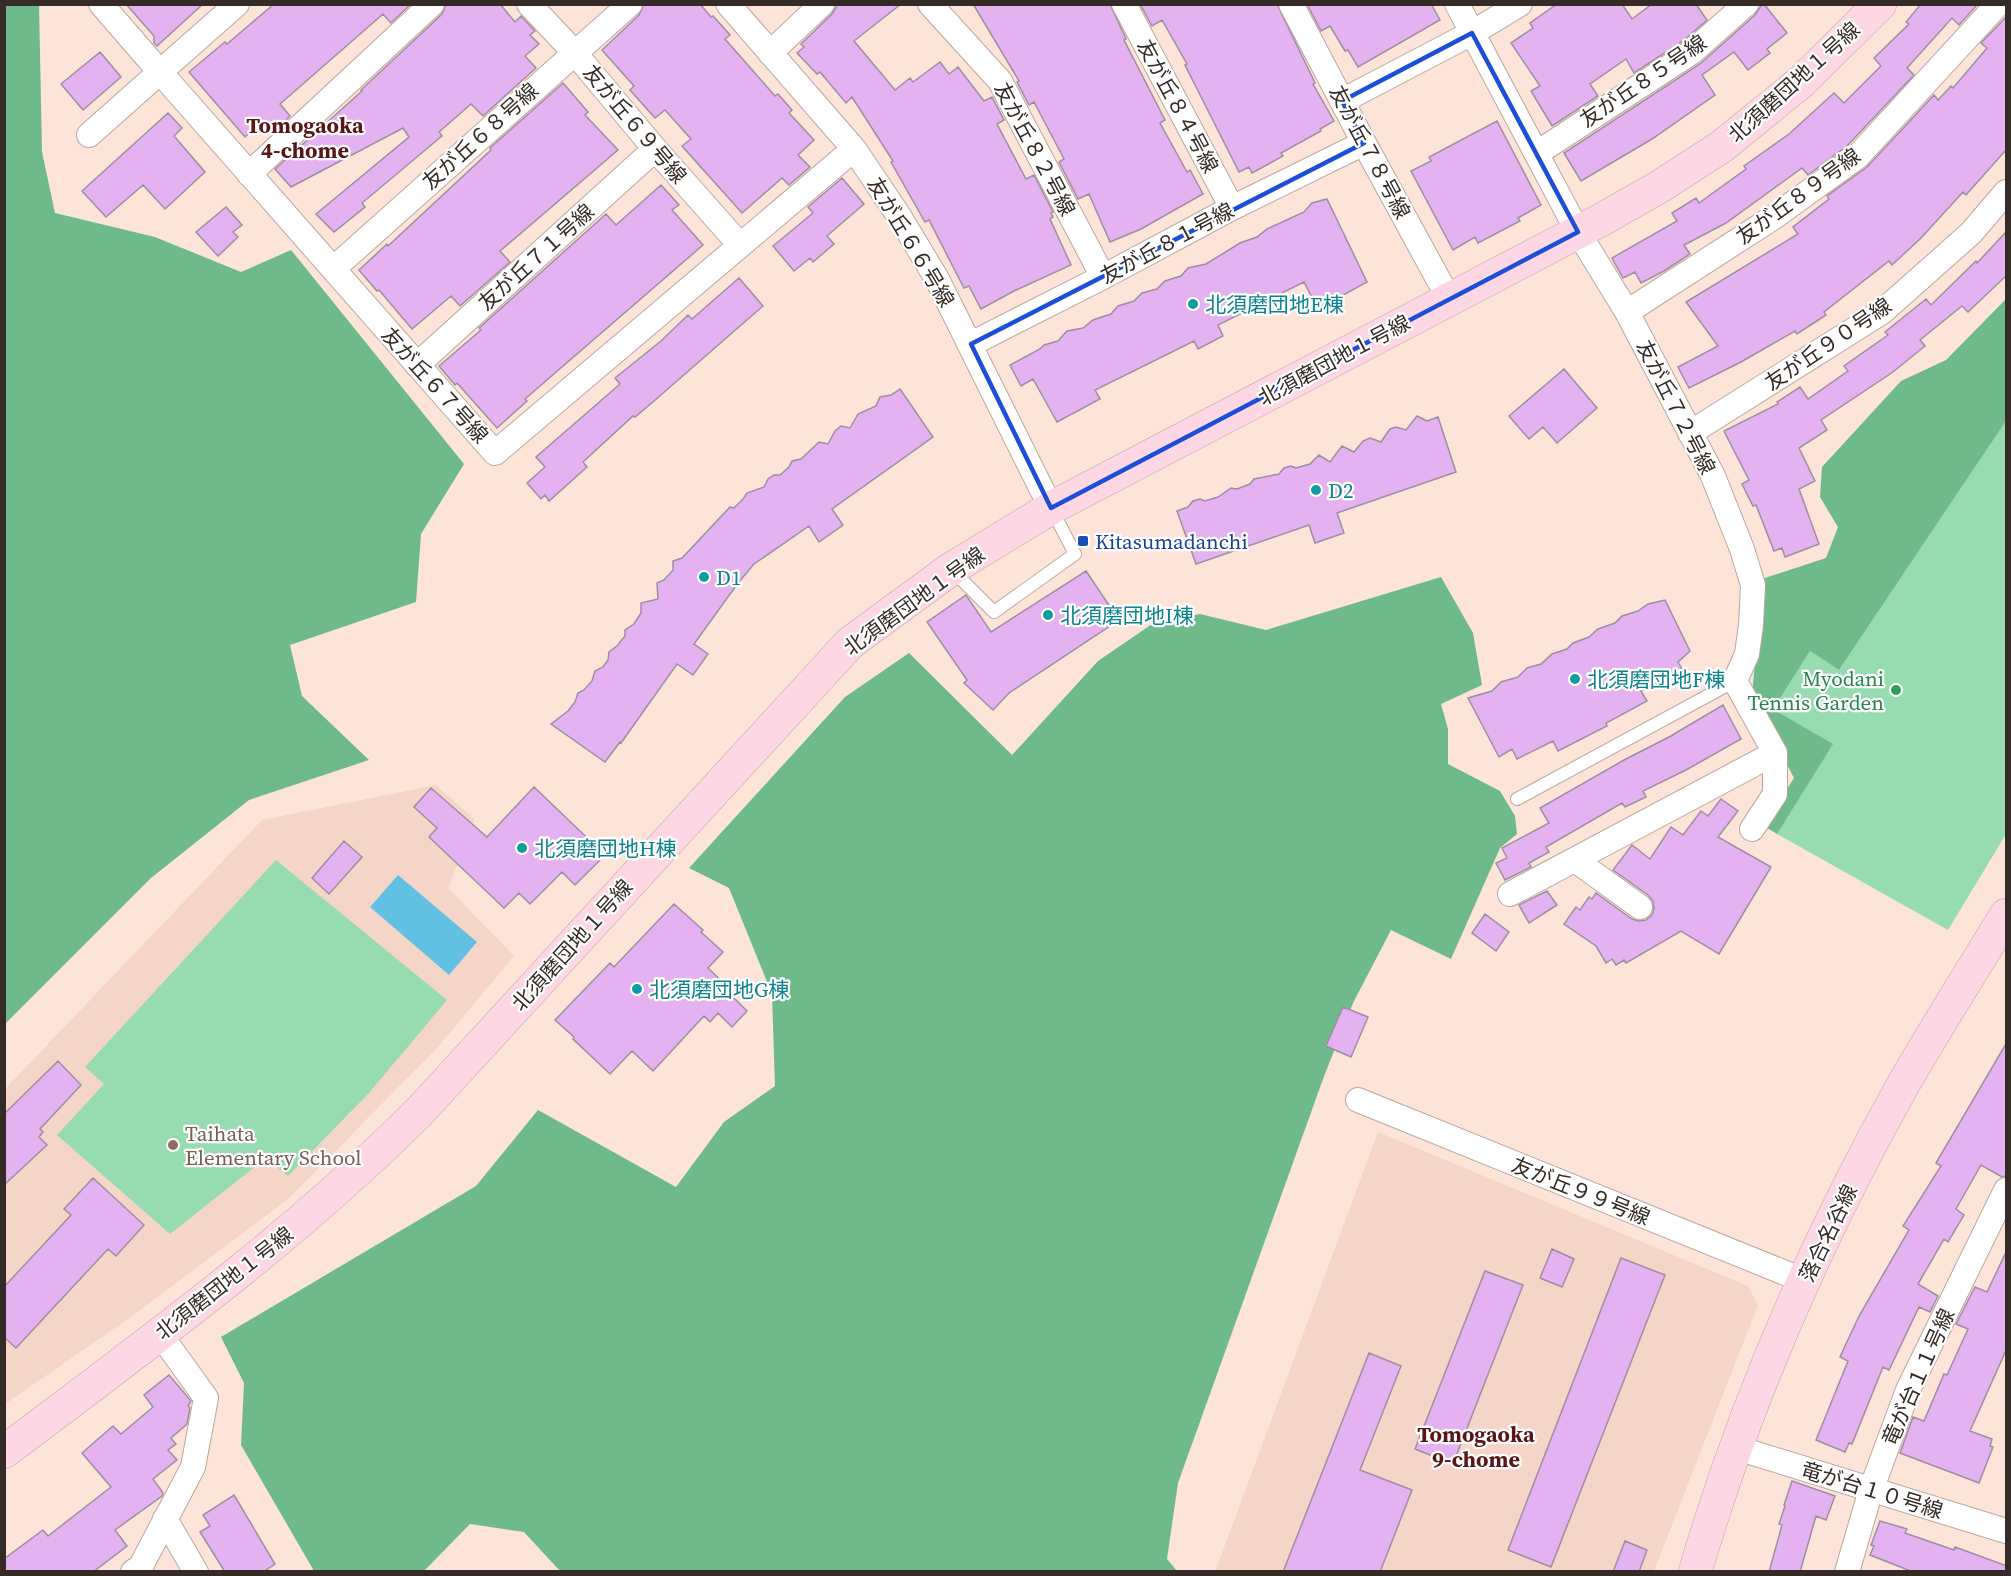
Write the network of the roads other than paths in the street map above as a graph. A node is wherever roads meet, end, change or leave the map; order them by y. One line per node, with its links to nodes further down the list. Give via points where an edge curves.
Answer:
1 (100, 4): 19 (street, 友が丘６７号線)
2 (237, 4): 19 (street)
3 (432, 4): 26 (street)
4 (529, 4): 17 (street, 友が丘６９号線)
5 (630, 4): 17 (street, 友が丘６８号線)
6 (728, 4): 18 (street, 友が丘６６号線)
7 (822, 4): 18 (street)
8 (930, 4): 32 (street, 友が丘８２号線, via 1000,81)
9 (1124, 4): 28 (street, 友が丘８４号線)
10 (1291, 4): 20 (street, 友が丘７８号線)
11 (1457, 4): 16 (street, 友が丘７２号線)
12 (1520, 4): 16 (street)
13 (1746, 4): 25 (street, 友が丘８５号線, via 1692,52)
14 (1880, 4): 29 (street, 北須磨団地１号線, via 1801,82 1721,147)
15 (1998, 4): 34 (street, 友が丘８９号線, via 1857,157 1774,217)
16 (1472, 33): 20 (street); 25 (street, 友が丘７２号線)
17 (574, 52): 23 (street, 友が丘６９号線); 31 (street, 友が丘６８号線)
18 (770, 52): 24 (street, 友が丘６６号線)
19 (160, 72): 21 (street); 26 (street, 友が丘６７号線)
20 (1342, 101): 22 (street, 友が丘７８号線)
21 (89, 135)
22 (1364, 143): 28 (street, 友が丘８１号線); 33 (street, 友が丘７８号線)
23 (655, 149): 30 (street, 友が丘６９号線); 36 (street, 友が丘７１号線)
24 (854, 149): 30 (street, 友が丘６７号線); 35 (street, 友が丘６６号線, via 936,279)
25 (1537, 153): 29 (street, 友が丘７２号線)
26 (249, 174): 31 (street, 友が丘６７号線)
27 (2007, 192): 37 (street, 友が丘９０号線, via 1971,233 1881,312)
28 (1232, 208): 32 (street, 友が丘８１号線)
29 (1578, 232): 33 (street, 北須磨団地１号線); 34 (street, 友が丘７２号線)
30 (740, 245): 36 (street, 友が丘６７号線, via 495,453)
31 (333, 268): 36 (street, 友が丘６７号線)
32 (1103, 277): 35 (street, 友が丘８１号線)
33 (1449, 299): 38 (street, 北須磨団地１号線)
34 (1627, 312): 37 (street, 友が丘７２号線)
35 (970, 344): 38 (street, 友が丘６６号線)
36 (417, 365)
37 (1690, 433): 40 (street, 友が丘７２号線, via 1713,476 1753,585 1747,654)
38 (1051, 508): 39 (street, 北須磨団地１号線); 39 (lane, via 1075,554 994,612)
39 (951, 569): 51 (street, 北須磨団地１号線, via 850,643 372,1159 290,1231)
40 (1735, 681): 41 (street); 42 (lane)
41 (1774, 753): 43 (street, via 1775,794); 44 (street)
42 (1518, 800)
43 (1752, 829)
44 (1575, 860): 45 (street); 46 (street)
45 (1510, 894)
46 (1640, 907)
47 (2007, 915): 50 (street, 落合名谷線, via 1904,1083)
48 (1358, 1100): 50 (street, 友が丘９９号線)
49 (2007, 1190): 54 (street, 竜が台１１号線, via 1908,1390)
50 (1805, 1281): 52 (street, 落合名谷線)
51 (160, 1334): 53 (street, 北須磨団地１号線); 55 (street, via 206,1398 193,1467)
52 (1737, 1448): 54 (street, 竜が台１０号線); 59 (street, 落合名谷線)
53 (4, 1452)
54 (1870, 1490): 56 (street, 竜が台１０号線); 60 (street, 竜が台１１号線)
55 (165, 1519): 57 (street, via 141,1566); 58 (street)
56 (2007, 1531)
57 (133, 1572)
58 (196, 1572)
59 (1695, 1572)
60 (1847, 1572)

